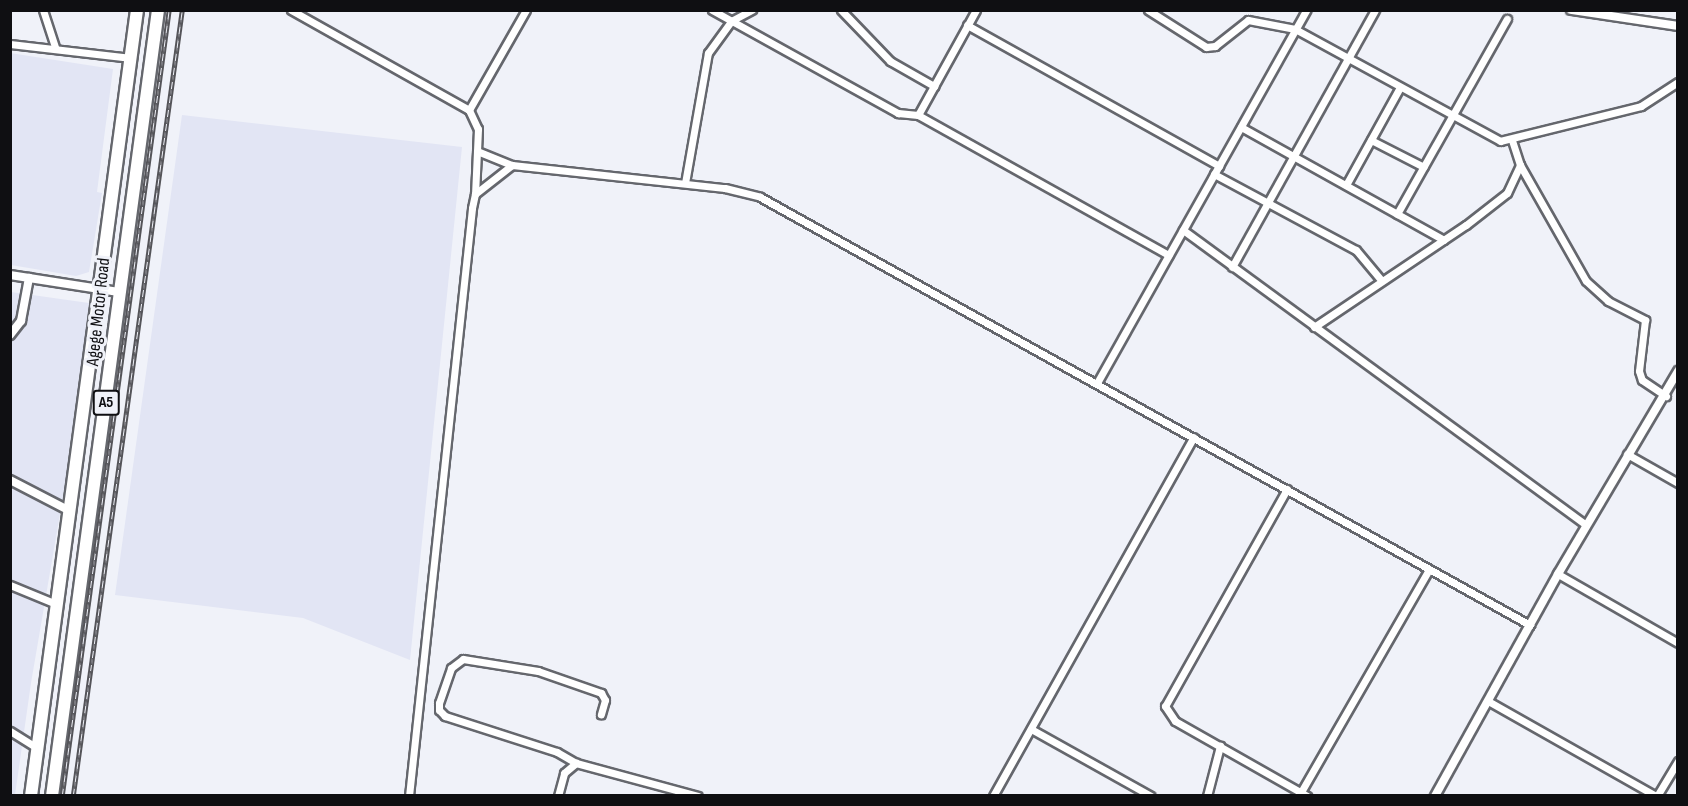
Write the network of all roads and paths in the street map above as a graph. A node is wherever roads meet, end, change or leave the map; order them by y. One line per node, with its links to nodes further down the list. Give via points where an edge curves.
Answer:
1 (43, 10): 20 (street)
2 (137, 10): 21 (highway, Agege Motor Road / A5)
3 (158, 10): 52 (highway, Agege Motor Road / A5)
4 (291, 10): 26 (street)
5 (526, 10): 26 (street)
6 (712, 10): 15 (street)
7 (752, 10): 15 (street)
8 (841, 10): 24 (street, via 890,61)
9 (976, 10): 16 (street)
10 (1148, 10): 18 (street, via 1206,47 1215,46 1248,20)
11 (1306, 10): 18 (street)
12 (1375, 10): 22 (street)
13 (1571, 10): 17 (street)
14 (1507, 19): 28 (street)
15 (731, 21): 27 (street, via 898,113); 39 (street, via 708,53)
16 (968, 26): 24 (street); 36 (street)
17 (1677, 26)
18 (1295, 29): 22 (street); 29 (street)
19 (10, 44): 20 (street)
20 (55, 48): 21 (street)
21 (131, 58): 51 (highway, Agege Motor Road / A5)
22 (1349, 59): 25 (street); 33 (street)
23 (1677, 82): 31 (street, via 1641,106)
24 (934, 86): 27 (street)
25 (1400, 87): 28 (street); 30 (street)
26 (469, 110): 32 (street, via 478,129)
27 (918, 115): 46 (street)
28 (1453, 116): 31 (street, via 1493,138); 37 (street)
29 (1240, 127): 33 (street); 36 (street)
30 (1371, 140): 37 (street); 40 (street)
31 (1512, 140): 35 (street)
32 (477, 151): 34 (street); 41 (street)
33 (1294, 157): 40 (street); 42 (street)
34 (512, 165): 39 (street); 41 (street)
35 (1520, 165): 45 (street, via 1507,193); 57 (street, via 1586,282 1608,301 1645,320 1642,380)
36 (1219, 166): 38 (street)
37 (1424, 167): 43 (street)
38 (1214, 174): 42 (street); 44 (street)
39 (685, 183): 56 (street, via 760,197)
40 (1346, 185): 43 (street)
41 (475, 194): 82 (street)
42 (1270, 203): 47 (street); 50 (street, via 1356,250)
43 (1397, 214): 45 (street)
44 (1183, 230): 46 (street); 47 (street)
45 (1443, 240): 50 (street)
46 (1168, 255): 56 (street)
47 (1232, 267): 53 (street)
48 (10, 275): 49 (street)
49 (29, 278): 51 (street); 54 (street, via 21,321)
50 (1382, 281): 53 (street)
51 (99, 289): 52 (street); 63 (highway, Agege Motor Road / A5)
52 (119, 292): 81 (highway, Agege Motor Road / A5)
53 (1314, 327): 64 (street)
54 (10, 335)
55 (1677, 371): 57 (street)
56 (1097, 383): 58 (street)
57 (1666, 396): 59 (street)
58 (1194, 437): 62 (street); 73 (street)
59 (1627, 454): 61 (street); 64 (street)
60 (10, 480): 63 (street)
61 (1677, 483)
62 (1287, 489): 65 (street); 75 (street, via 1166,698 1168,714)
63 (70, 511): 68 (highway, Agege Motor Road / A5)
64 (1586, 525): 66 (street)
65 (1429, 569): 69 (street); 79 (street)
66 (1558, 574): 69 (street); 70 (street)
67 (10, 585): 68 (street)
68 (56, 604): 76 (highway, Agege Motor Road / A5)
69 (1530, 625): 71 (street)
70 (1677, 643)
71 (1488, 701): 88 (street); 89 (street)
72 (601, 714): 78 (street, via 605,700 601,693 538,671 463,659 451,669 439,703 445,716)
73 (1031, 729): 85 (street); 86 (street)
74 (10, 731): 76 (street)
75 (1220, 746): 79 (street); 87 (street)
76 (37, 748): 80 (highway, Agege Motor Road / A5)
77 (1677, 760): 89 (street)
78 (576, 763): 83 (street, via 564,773); 84 (street)
79 (1304, 794)
80 (31, 795)
81 (52, 795)
82 (409, 795)
83 (558, 795)
84 (698, 795)
85 (993, 795)
86 (1151, 795)
87 (1207, 795)
88 (1435, 795)
89 (1657, 795)

